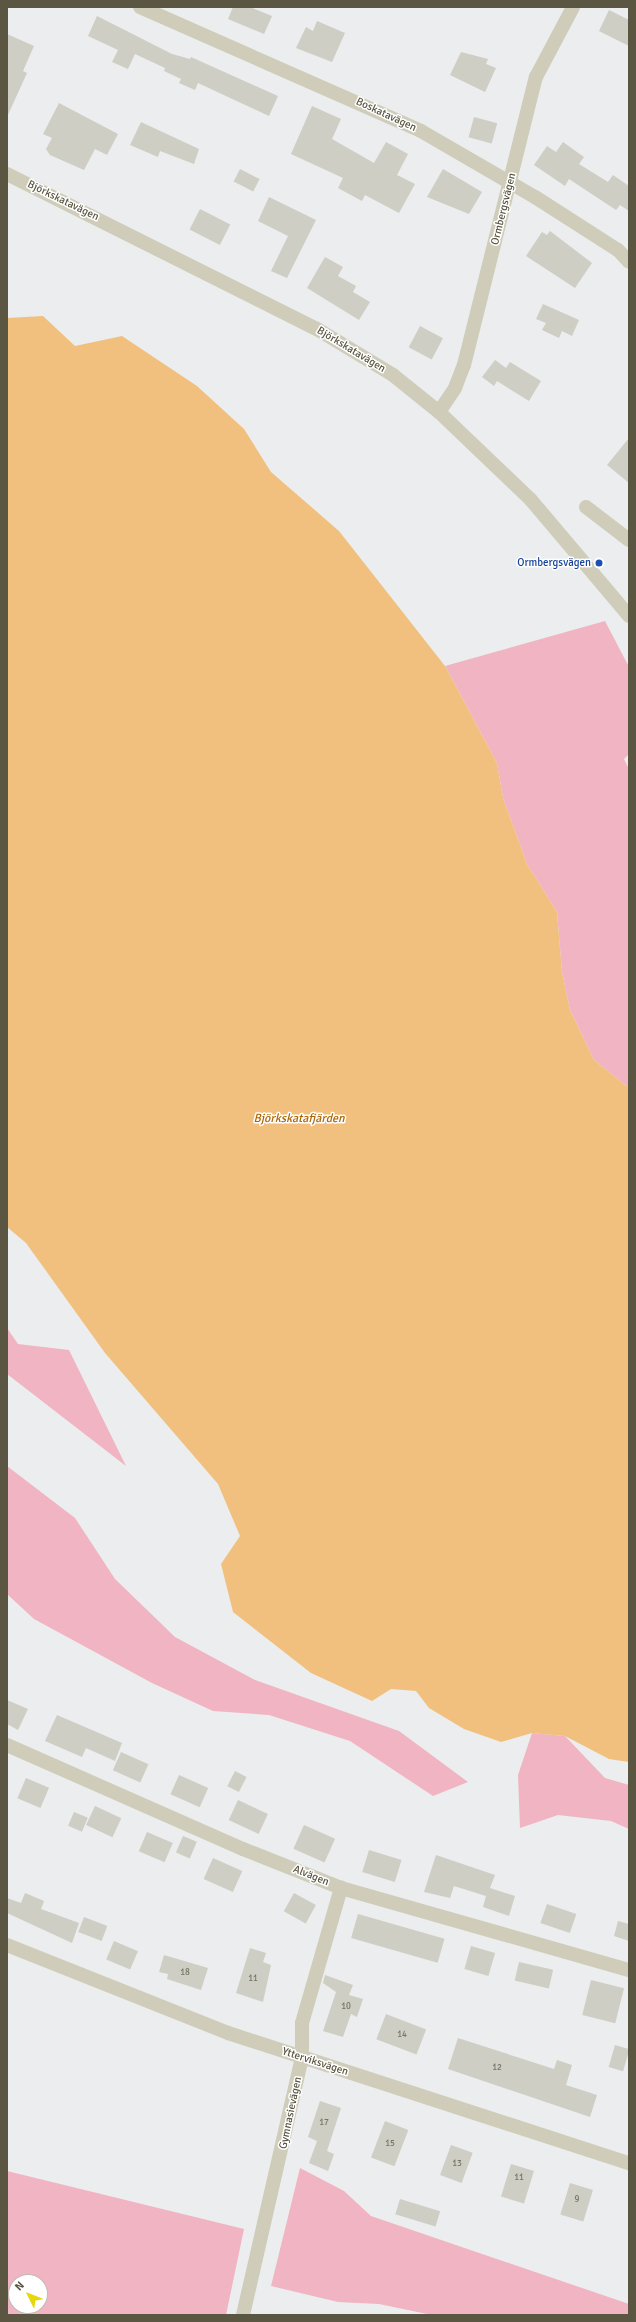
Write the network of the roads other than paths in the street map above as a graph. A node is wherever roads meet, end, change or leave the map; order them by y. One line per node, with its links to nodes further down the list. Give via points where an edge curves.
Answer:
1 (140, 7): 4 (street, Boskatavägen, via 421,131)
2 (573, 7): 4 (street, Ormbergsvägen, via 536,77)
3 (7, 174): 7 (street, Björkskatavägen, via 317,329 393,375)
4 (511, 183): 5 (street, Boskatavägen); 7 (street, Ormbergsvägen, via 464,365 455,388)
5 (624, 249): 6 (street, Boskatavägen)
6 (629, 262)
7 (439, 412): 10 (street, Björkskatavägen, via 531,500)
8 (586, 507): 9 (street)
9 (629, 540)
10 (629, 616)
11 (7, 1745): 12 (street, Alvägen)
12 (341, 1888): 14 (street, Alvägen); 15 (street, Gymnasievägen, via 302,2023)
13 (7, 1945): 15 (street, Ytterviksvägen, via 228,2033)
14 (629, 1970)
15 (302, 2058): 16 (street, Ytterviksvägen); 17 (street, Gymnasievägen)
16 (629, 2163)
17 (243, 2315)

